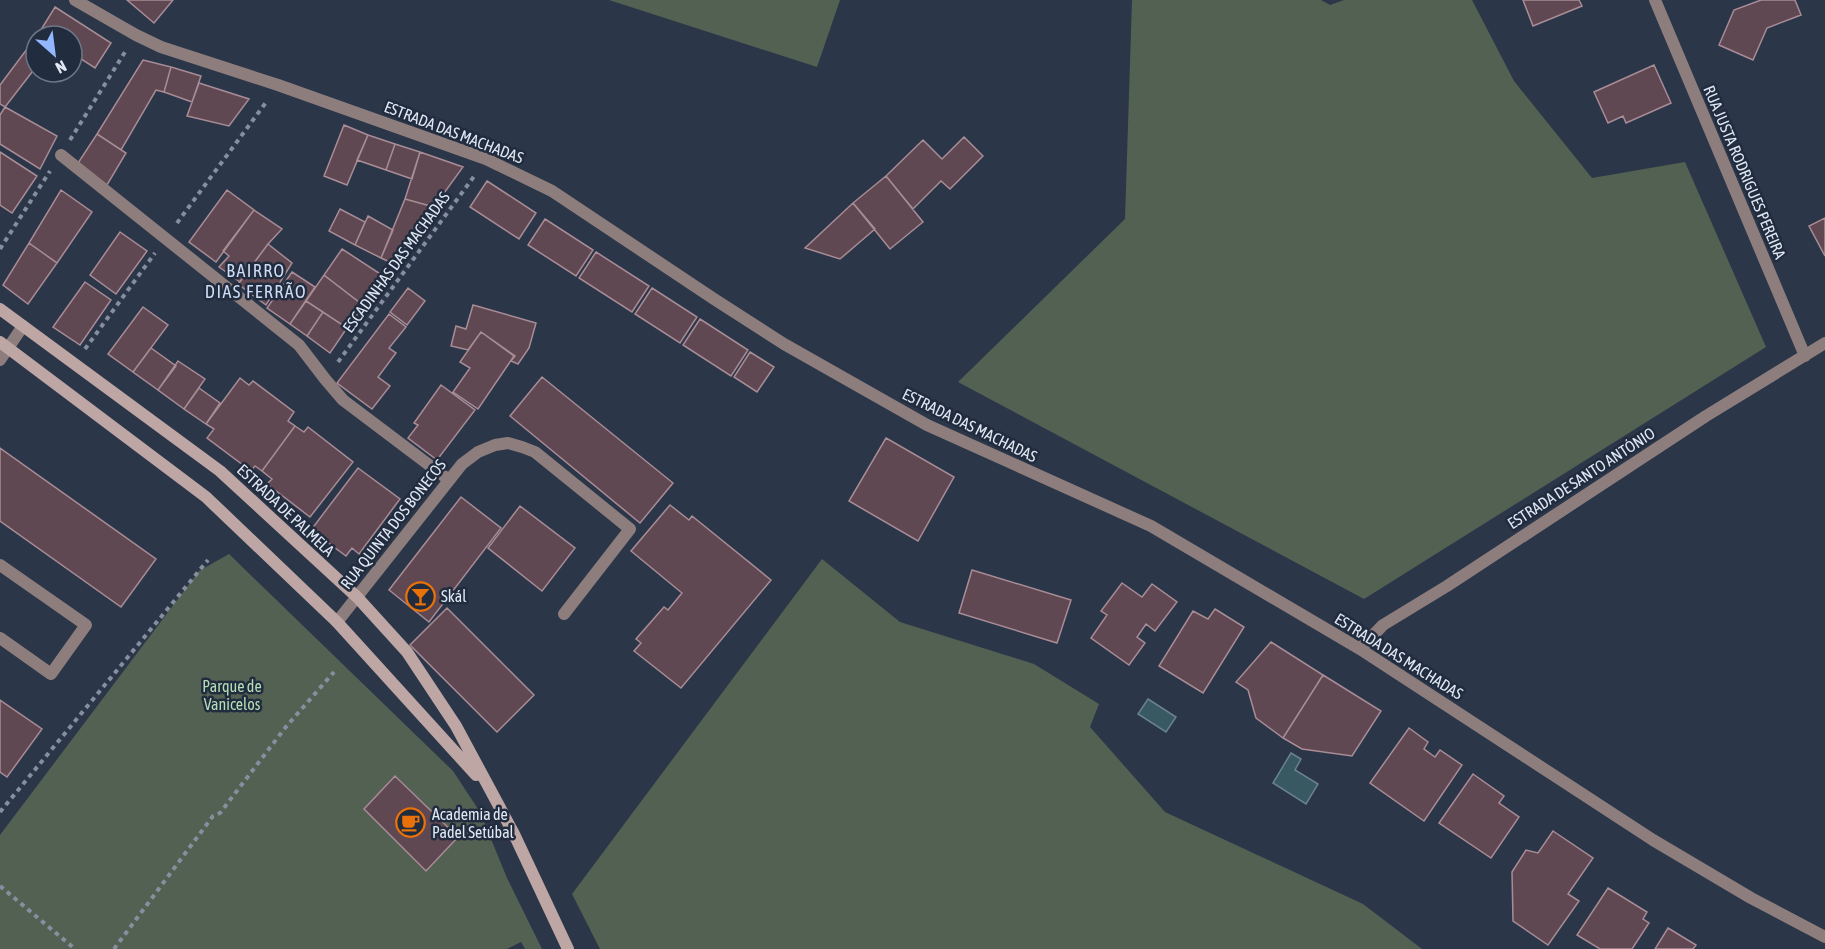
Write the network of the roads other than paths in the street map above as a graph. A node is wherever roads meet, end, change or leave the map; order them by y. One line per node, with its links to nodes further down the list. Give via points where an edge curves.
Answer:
1 (75, 0): 16 (street, ESTRADA DAS MACHADAS, via 172,51 486,159 552,190 784,344 927,425 1151,526)
2 (1655, 0): 8 (street, RUA JUSTA RODRIGUES PEREIRA)
3 (60, 155): 10 (street, via 299,345 343,400)
4 (0, 309): 5 (street, ESTRADA DE PALMELA)
5 (23, 326): 7 (street); 12 (street, ESTRADA DE PALMELA, via 220,471)
6 (1825, 343): 8 (street, ESTRADA DE SANTO ANTÓNIO)
7 (4, 345): 9 (street); 14 (street, ESTRADA DE PALMELA, via 206,497)
8 (1805, 356): 16 (street, ESTRADA DE SANTO ANTÓNIO, via 1383,625)
9 (0, 360)
10 (449, 480): 12 (street, RUA QUINTA DOS BONECOS); 13 (street, RUA QUINTA DOS BONECOS, via 478,452 508,443 535,452 630,529)
11 (0, 565): 15 (street, via 86,625 51,674)
12 (357, 597): 14 (street, RUA QUINTA DOS BONECOS); 17 (street, ESTRADA DE PALMELA, via 407,652 456,726)
13 (564, 614)
14 (337, 622): 17 (street, ESTRADA DE PALMELA)
15 (0, 638)
16 (1360, 649): 18 (street, ESTRADA DAS MACHADAS, via 1653,840)
17 (491, 792): 19 (street, ESTRADA DE PALMELA)
18 (1825, 937)
19 (568, 949)

